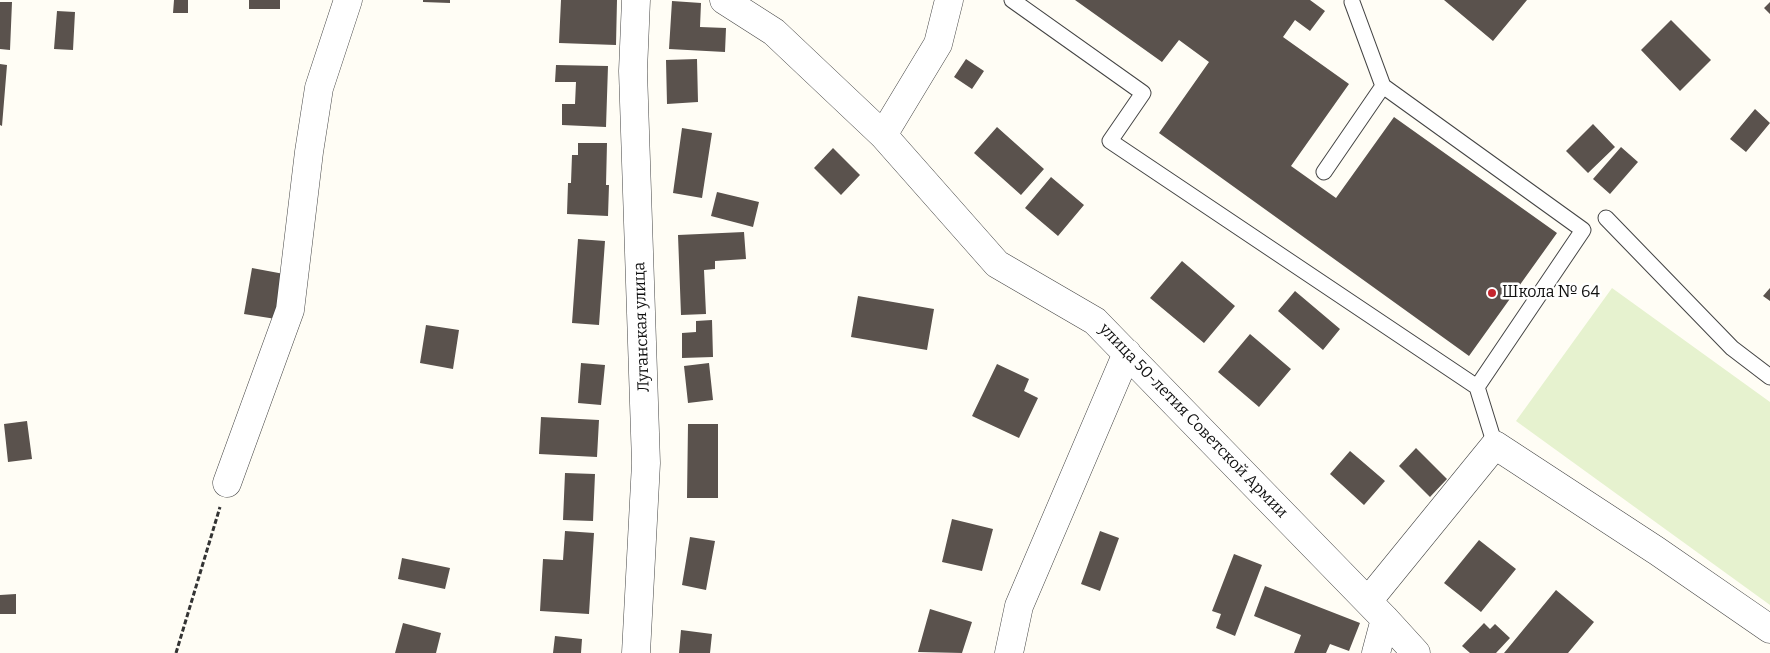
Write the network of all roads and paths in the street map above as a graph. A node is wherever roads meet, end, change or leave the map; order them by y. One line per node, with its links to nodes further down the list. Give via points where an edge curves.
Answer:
1 (348, 0): 15 (street, via 319,88 290,310)
2 (636, 0): 19 (street, Луганская улица, via 633,71 646,463)
3 (724, 0): 8 (street, улица 50-летия Советской Армии, via 774,32)
4 (948, 0): 8 (street, via 938,44)
5 (1012, 0): 13 (lane, via 1143,93 1110,141)
6 (1352, 2): 7 (lane)
7 (1383, 86): 9 (lane); 13 (lane, via 1583,230)
8 (883, 135): 11 (street, улица 50-летия Советской Армии, via 997,264 1095,321)
9 (1324, 172)
10 (1606, 218): 12 (lane, via 1732,348)
11 (1127, 353): 16 (street, улица 50-летия Советской Армии); 20 (street, via 1019,606)
12 (1770, 377)
13 (1477, 387): 14 (lane)
14 (1495, 445): 16 (street); 17 (street)
15 (227, 483): 18 (path)
16 (1376, 610): 21 (street); 22 (street, улица 50-летия Советской Армии)
17 (1770, 629)
18 (176, 653)
19 (636, 653)
20 (1009, 653)
21 (1376, 653)
22 (1416, 653)

